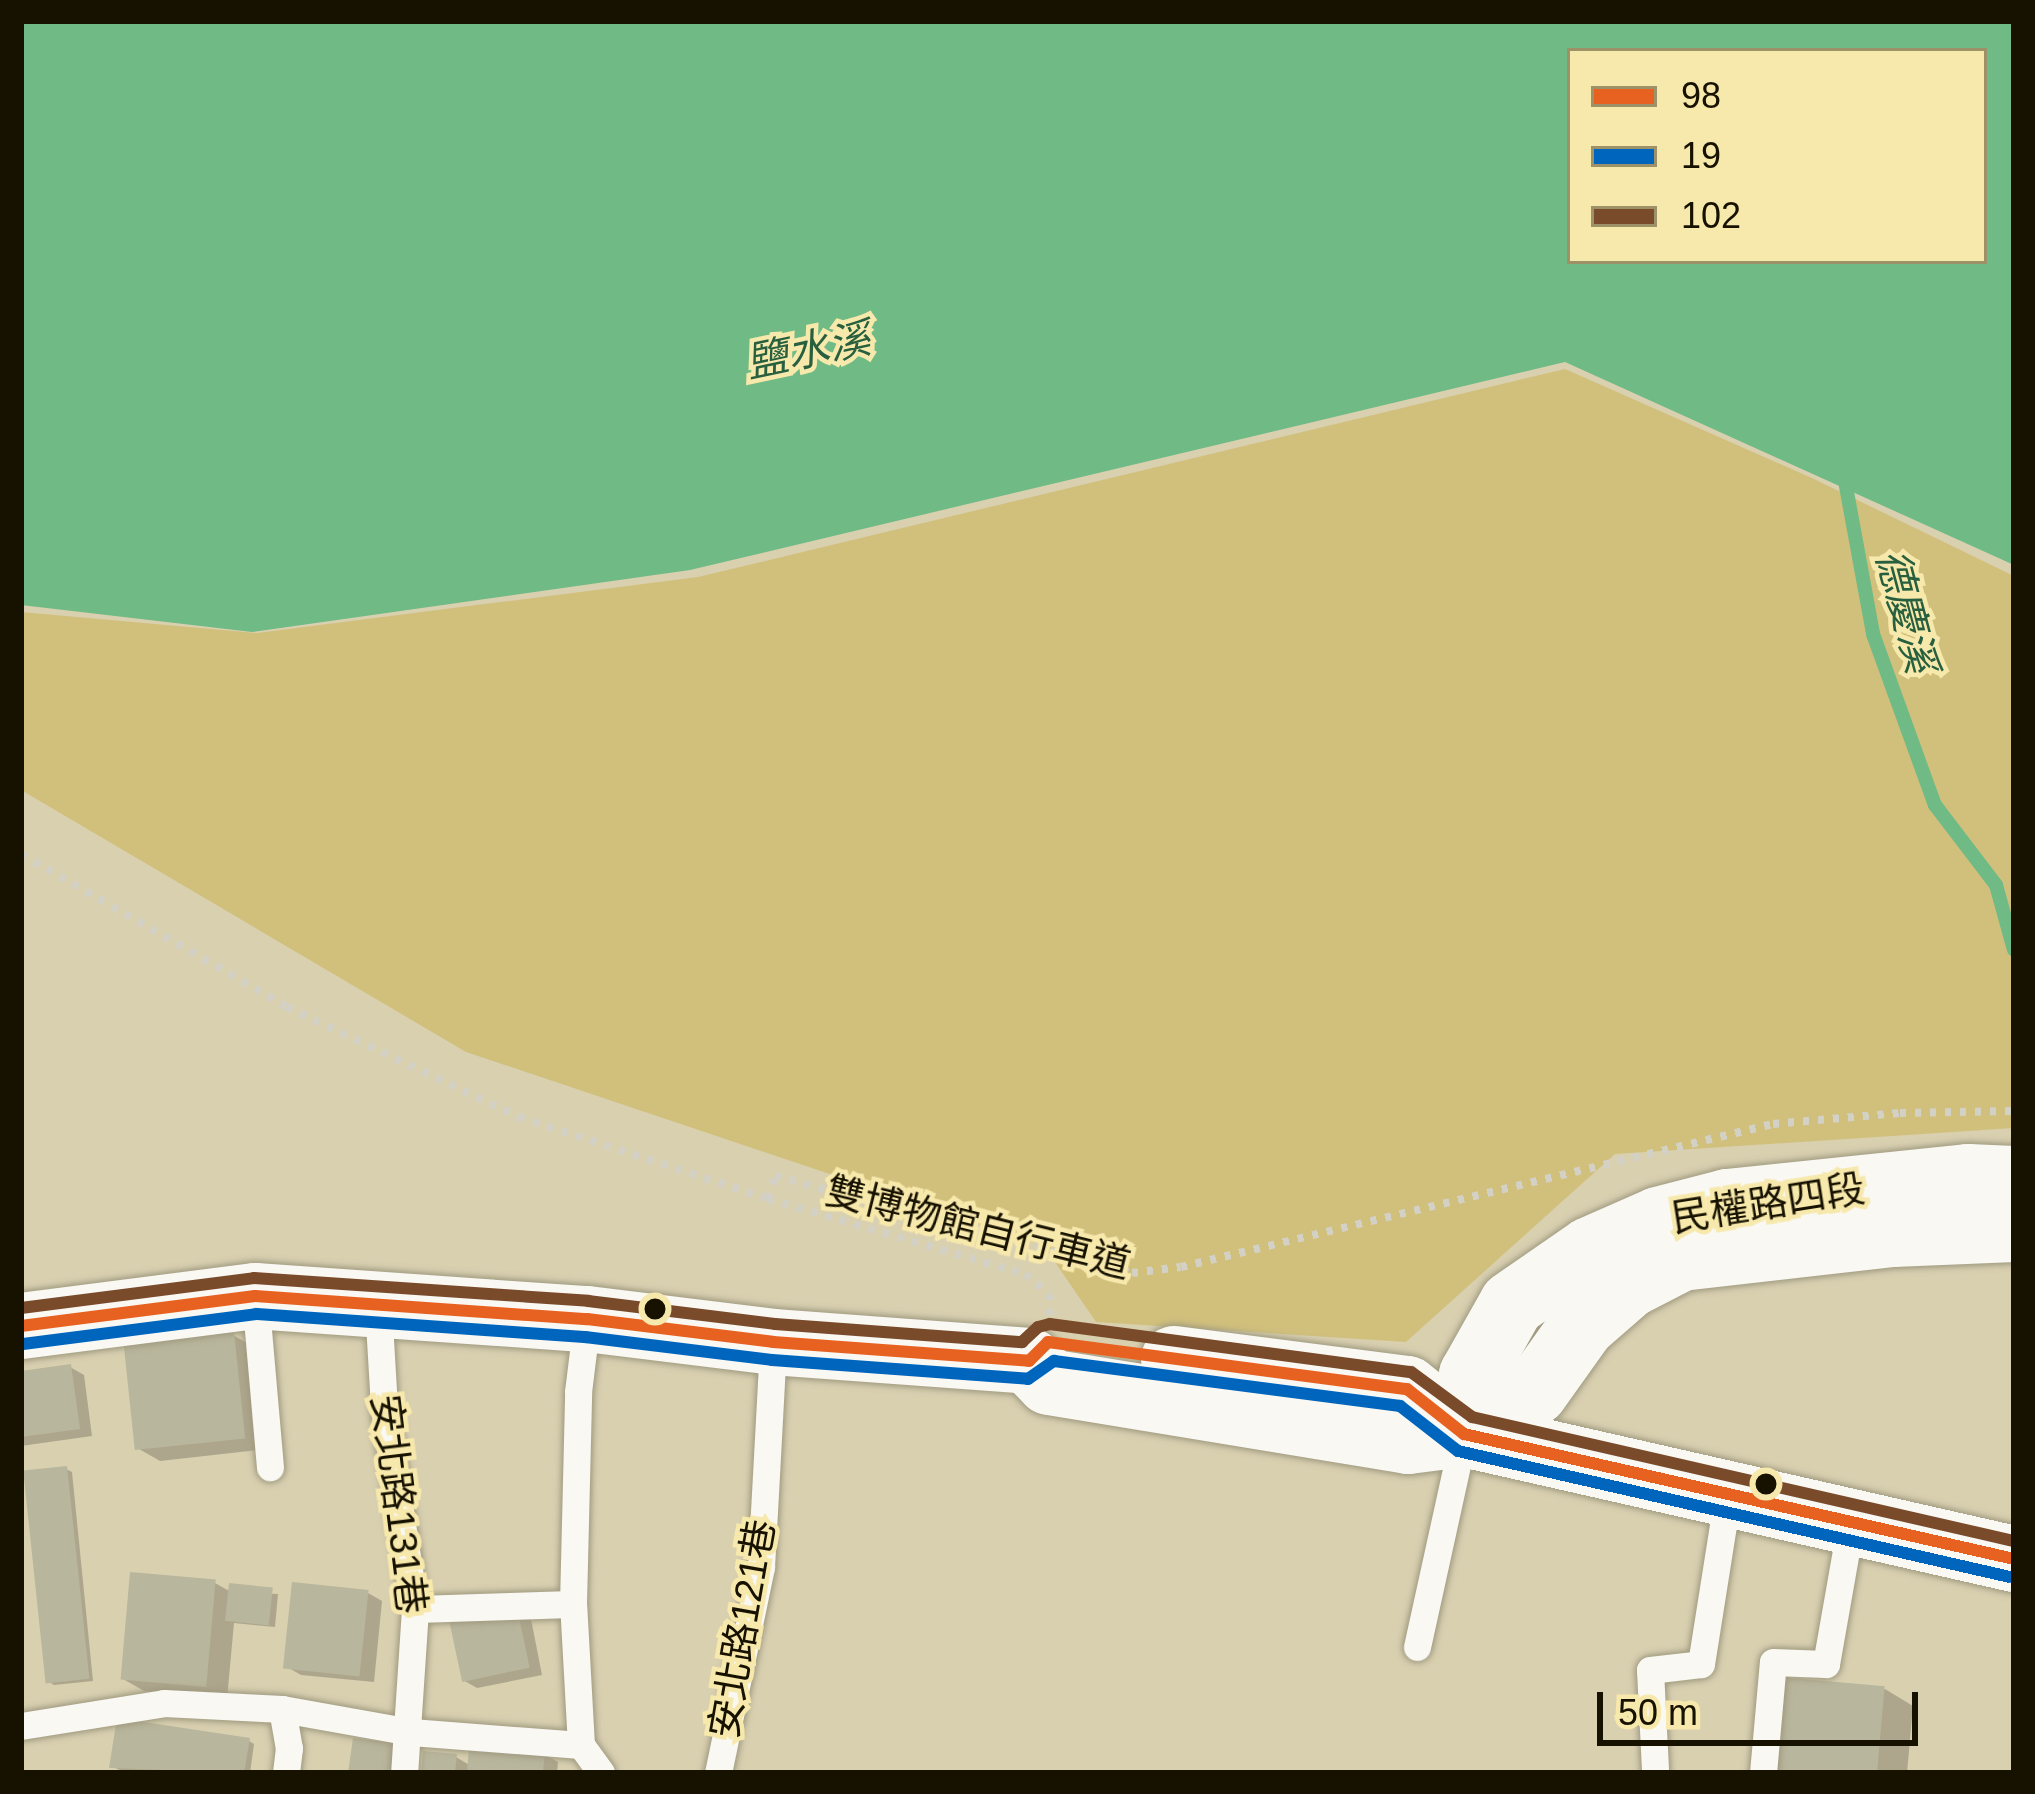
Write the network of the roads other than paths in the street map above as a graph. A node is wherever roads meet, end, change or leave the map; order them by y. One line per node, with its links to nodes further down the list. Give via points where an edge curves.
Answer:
1 (2014, 1179): 8 (street, 民權路四段, via 1727,1202 1607,1242 1513,1304 1472,1375)
2 (2014, 1229): 8 (street, 民權路四段, via 1682,1258 1629,1286 1582,1326 1534,1392)
3 (255, 1296): 4 (street); 5 (street); 9 (lane)
4 (378, 1306): 6 (street); 14 (lane, 安北路131巷, via 384,1408)
5 (23, 1313)
6 (587, 1319): 7 (street); 13 (lane)
7 (773, 1342): 8 (street, via 1038,1352 1407,1389); 24 (lane, 安北路121巷, via 761,1567)
8 (1464, 1434): 10 (street); 15 (lane)
9 (270, 1467)
10 (1728, 1493): 11 (street); 20 (lane, via 1701,1664 1650,1670)
11 (1851, 1522): 12 (street); 25 (lane, via 1826,1664 1773,1662)
12 (2014, 1558)
13 (572, 1604): 14 (lane); 19 (lane)
14 (415, 1609): 18 (lane, 安北路131巷)
15 (1417, 1647)
16 (282, 1709): 17 (lane, via 164,1703); 18 (lane); 21 (lane)
17 (21, 1726)
18 (411, 1732): 19 (lane); 22 (lane, 安北路131巷)
19 (580, 1745): 23 (lane)
20 (1663, 1772)
21 (286, 1773)
22 (404, 1773)
23 (601, 1773)
24 (718, 1773)
25 (1763, 1773)

